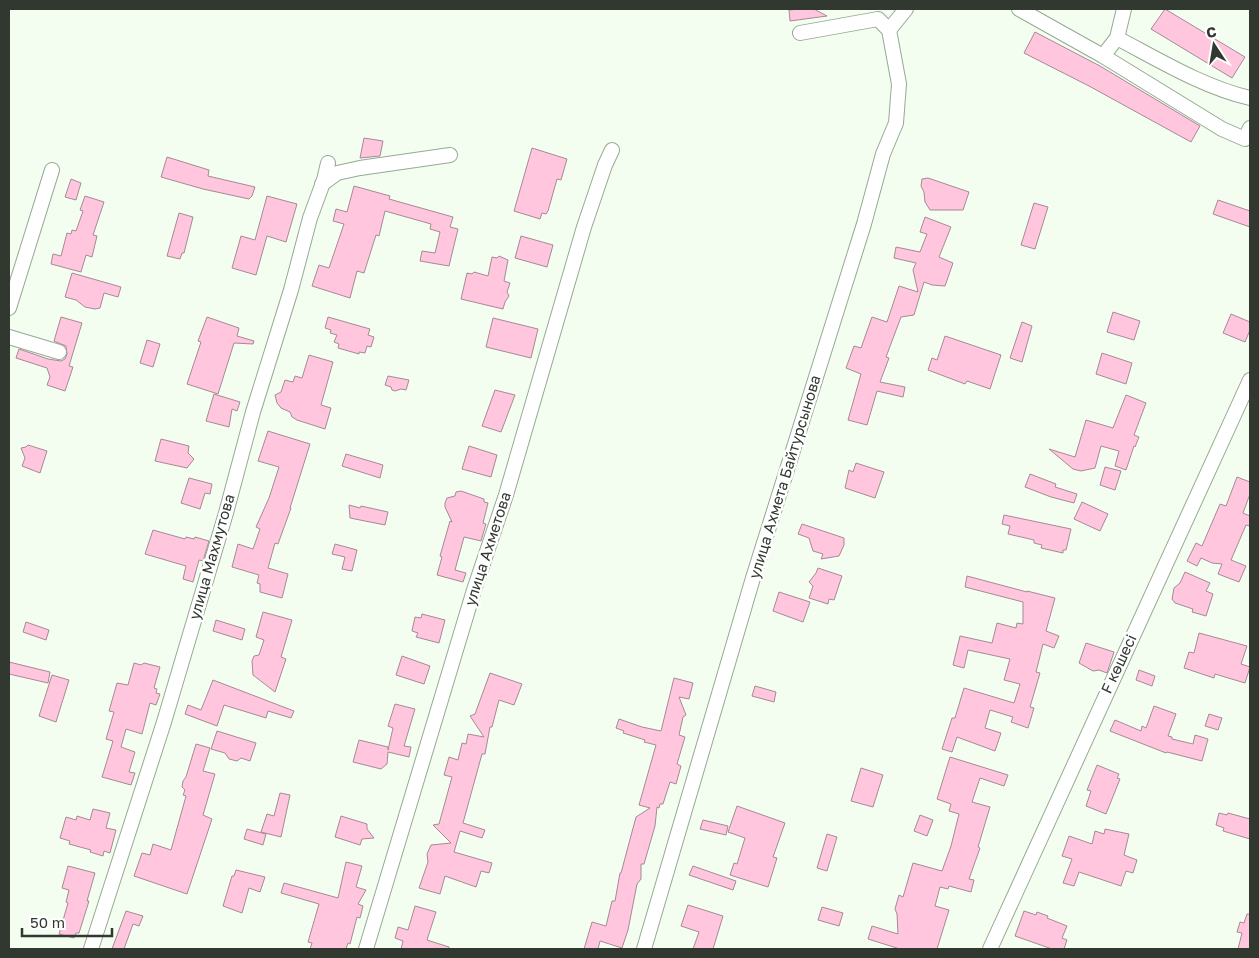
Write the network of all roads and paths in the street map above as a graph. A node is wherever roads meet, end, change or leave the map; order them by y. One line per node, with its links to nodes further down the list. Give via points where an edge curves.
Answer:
1 (904, 9): 4 (street); 5 (street)
2 (1019, 9): 8 (street)
3 (1124, 9): 7 (street)
4 (878, 19): 5 (street); 6 (street)
5 (889, 30): 22 (street, улица Ахмета Байтурсынова, via 899,84 896,123 883,154 756,569)
6 (800, 33)
7 (1117, 38): 8 (street); 9 (street, via 1179,71 1229,93)
8 (1103, 56): 10 (street, via 1222,129 1245,139)
9 (1250, 98)
10 (1250, 128)
11 (612, 150): 21 (street, улица Ахметова, via 604,165 578,246 506,495 474,590)
12 (450, 154): 15 (street, via 345,172)
13 (328, 163): 15 (street, улица Махмутова)
14 (52, 170): 16 (street)
15 (322, 184): 20 (street, улица Махмутова, via 164,722)
16 (9, 308)
17 (9, 337): 18 (street)
18 (59, 352)
19 (1250, 380): 23 (street, F көшесі)
20 (91, 949)
21 (366, 949)
22 (644, 949)
23 (990, 949)

